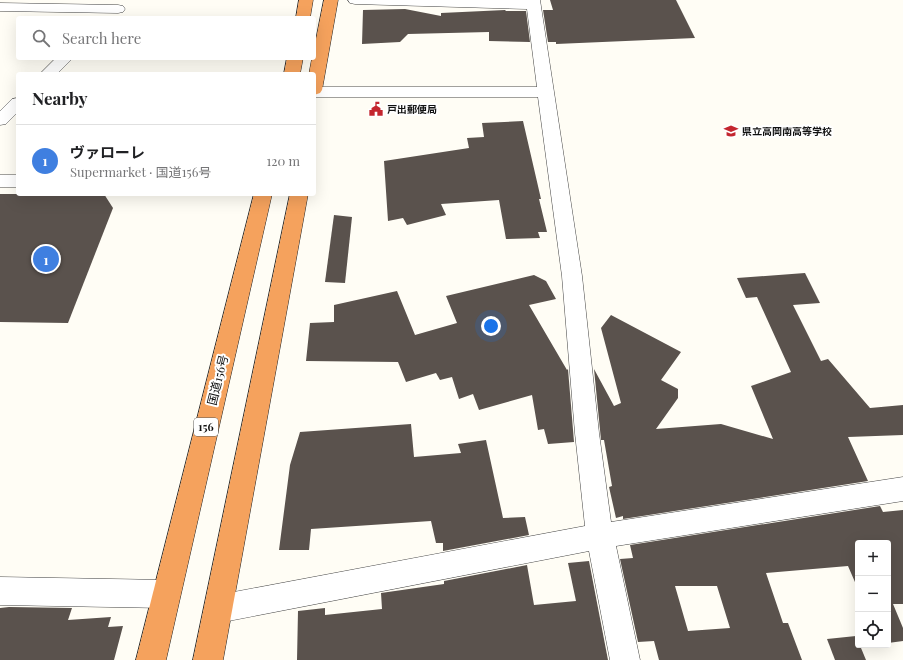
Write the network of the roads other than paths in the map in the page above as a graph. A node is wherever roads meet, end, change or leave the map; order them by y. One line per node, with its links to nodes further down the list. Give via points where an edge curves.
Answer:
1 (306, 0): 7 (highway)
2 (332, 0): 12 (highway)
3 (355, 0): 4 (street)
4 (534, 3): 14 (street)
5 (0, 7): 6 (street)
6 (117, 9)
7 (303, 16)
8 (64, 60): 10 (street)
9 (295, 60): 11 (highway)
10 (50, 72)
11 (292, 72)
12 (316, 81)
13 (316, 91): 14 (street)
14 (546, 92): 22 (street, via 572,276)
15 (16, 105): 16 (street)
16 (0, 120)
17 (0, 181): 18 (street)
18 (16, 181)
19 (263, 196): 24 (highway, 国道156号 / 156)
20 (299, 196): 25 (highway)
21 (903, 489): 22 (street)
22 (600, 536): 25 (street); 28 (street)
23 (0, 591): 24 (street)
24 (166, 594): 26 (highway, 国道156号 / 156)
25 (218, 609): 27 (highway)
26 (151, 660)
27 (208, 660)
28 (625, 660)

